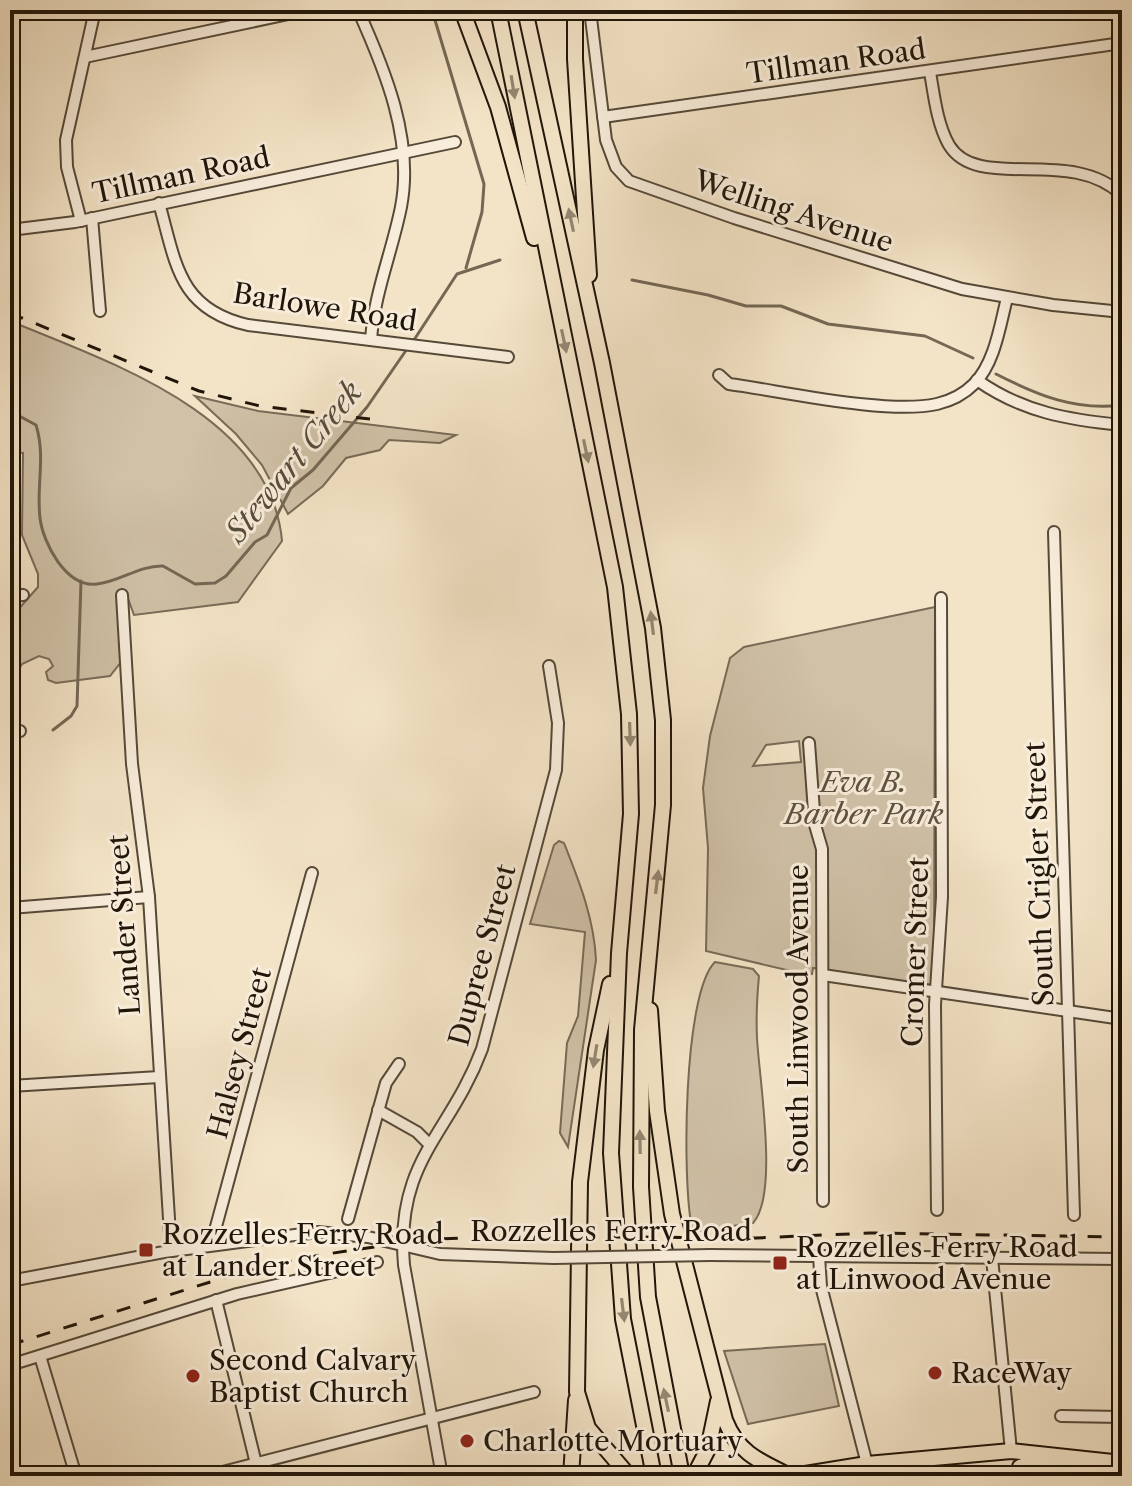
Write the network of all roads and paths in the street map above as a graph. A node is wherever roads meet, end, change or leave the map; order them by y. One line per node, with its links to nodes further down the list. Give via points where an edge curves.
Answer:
1 (95, 10): 10 (street)
2 (307, 10): 10 (street)
3 (358, 10): 14 (street, via 390,89)
4 (462, 10): 19 (highway, via 481,55)
5 (498, 10): 19 (highway, one-way to 19)
6 (525, 10): 23 (highway, one-way to 6)
7 (575, 10): 23 (highway)
8 (590, 10): 12 (street, Welling Avenue)
9 (1122, 43): 11 (street, Tillman Road)
10 (85, 57): 17 (street, via 66,140 67,167)
11 (930, 72): 12 (street, Tillman Road); 15 (street, via 946,139 963,160 986,168 1087,173)
12 (603, 117): 20 (street, Welling Avenue, via 616,167 638,186 947,284)
13 (455, 142): 14 (street, Tillman Road)
14 (402, 153): 16 (street, Tillman Road); 24 (street, via 401,209 376,298)
15 (1122, 195)
16 (159, 203): 17 (street, Tillman Road); 24 (street, Barlowe Road, via 182,282 216,315 248,325)
17 (86, 220): 18 (street, Tillman Road); 21 (street)
18 (10, 230)
19 (552, 284): 39 (highway, one-way to 39, via 615,587 629,714 631,845)
20 (1007, 298): 22 (street, Welling Avenue); 27 (street, via 993,349)
21 (100, 311)
22 (1122, 312)
23 (593, 323): 41 (highway, one-way to 23, via 662,833 663,720 649,599)
24 (371, 340): 25 (street, Barlowe Road)
25 (508, 357)
26 (719, 375): 27 (street, via 729,384 916,407 947,401)
27 (977, 380): 28 (street, via 1003,397 1056,418)
28 (1122, 425)
29 (1054, 532): 43 (street, South Crigler Street)
30 (23, 595): 32 (street)
31 (122, 595): 37 (street, Lander Street, via 132,764)
32 (10, 596)
33 (941, 598): 42 (street, Cromer Street)
34 (549, 666): 49 (street, Dupree Street, via 558,723 552,792 482,1049)
35 (809, 743): 40 (street, South Linwood Avenue, via 815,825 822,849)
36 (312, 873): 55 (street, Halsey Street)
37 (149, 897): 38 (street); 46 (street, Lander Street)
38 (10, 908)
39 (619, 953): 66 (highway, one-way to 66, via 596,1050 582,1153); 83 (highway, one-way to 83, via 613,1187 623,1319)
40 (823, 975): 42 (street); 50 (street, South Linwood Avenue)
41 (646, 978): 67 (highway, via 672,1214); 84 (highway, one-way to 41, via 647,1281 639,1125)
42 (938, 992): 43 (street); 51 (street, Cromer Street)
43 (1067, 1011): 44 (street); 52 (street, South Crigler Street)
44 (1122, 1019)
45 (399, 1064): 48 (street)
46 (159, 1077): 47 (street); 56 (street, Lander Street)
47 (10, 1086)
48 (378, 1110): 49 (street); 53 (street)
49 (429, 1144): 54 (street, Dupree Street, via 410,1185)
50 (823, 1201)
51 (937, 1210)
52 (1074, 1215)
53 (348, 1219)
54 (402, 1243): 55 (street, Rozzelles Ferry Road, via 318,1232); 57 (street, Rozzelles Ferry Road, bridge, via 440,1254 554,1258); 70 (street, Dupree Street)
55 (211, 1245): 56 (street, Rozzelles Ferry Road)
56 (171, 1251): 61 (street, Rozzelles Ferry Road)
57 (819, 1256): 58 (street, Rozzelles Ferry Road); 73 (street, via 821,1286)
58 (992, 1258): 59 (street, Rozzelles Ferry Road); 71 (street)
59 (1122, 1259)
60 (377, 1262): 62 (street)
61 (10, 1281)
62 (216, 1300): 63 (street); 72 (street)
63 (40, 1356): 64 (street); 77 (street)
64 (10, 1365)
65 (534, 1392): 70 (street)
66 (577, 1392): 81 (highway); 82 (highway, via 588,1428)
67 (718, 1392): 75 (highway, via 711,1438); 85 (highway, via 731,1435 742,1450)
68 (1061, 1416): 69 (street)
69 (1122, 1417)
70 (430, 1419): 72 (street); 80 (street, Dupree Street)
71 (1011, 1451): 73 (highway); 74 (highway)
72 (256, 1463): 78 (street); 79 (street)
73 (867, 1464): 85 (highway)
74 (1122, 1464): 76 (highway, via 1027,1464)
75 (696, 1472)
76 (1019, 1475): 86 (highway); 87 (highway)
77 (76, 1476)
78 (207, 1476)
79 (259, 1476)
80 (442, 1476)
81 (571, 1476)
82 (629, 1476)
83 (654, 1476)
84 (682, 1476)
85 (792, 1476)
86 (992, 1476)
87 (1046, 1476)

